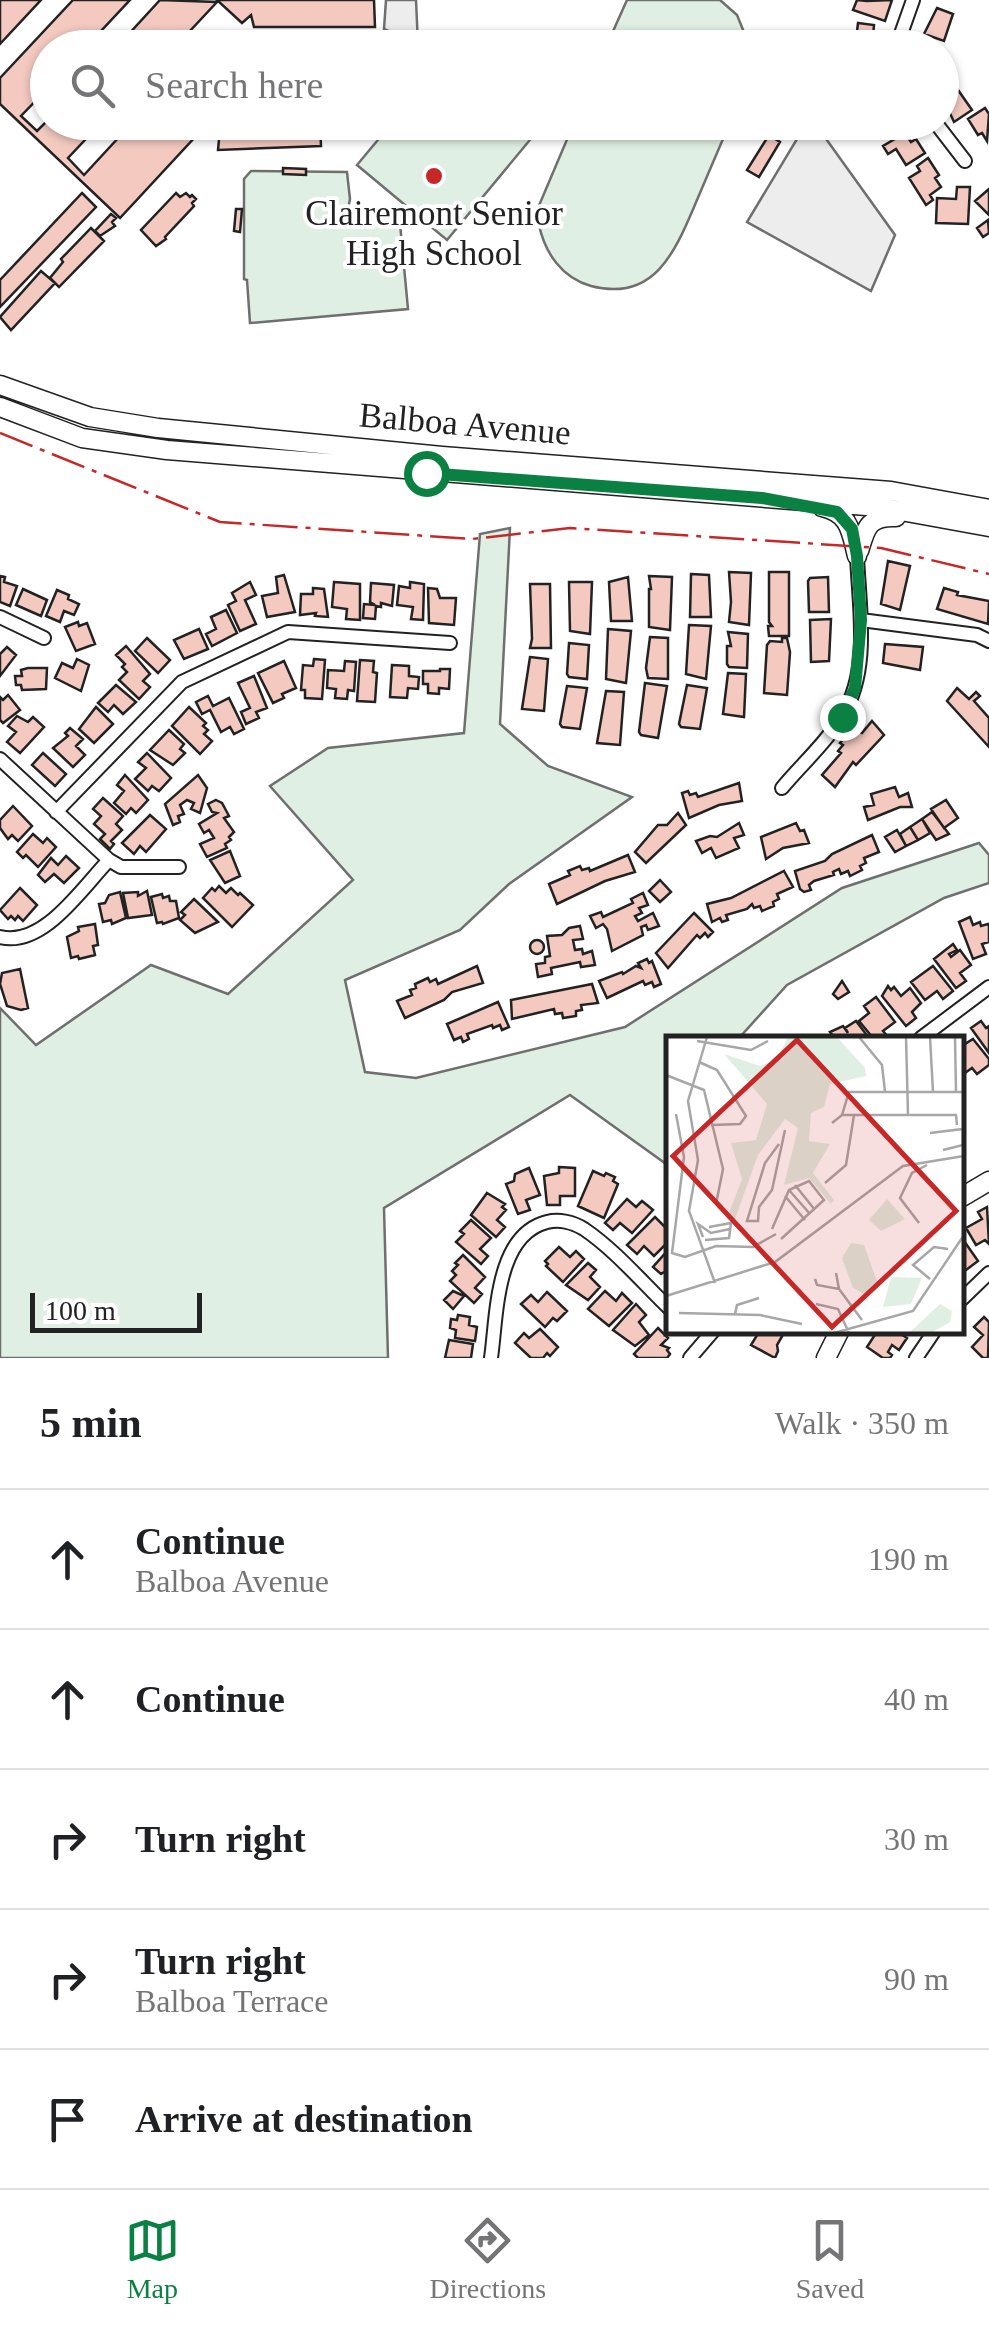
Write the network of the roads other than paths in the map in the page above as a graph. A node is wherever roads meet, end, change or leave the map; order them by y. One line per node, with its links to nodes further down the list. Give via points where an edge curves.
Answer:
1 (913, 0): 2 (street)
2 (902, 30)
3 (949, 140): 4 (street)
4 (966, 161)
5 (0, 385): 8 (main road, Balboa Avenue, via 90,417 158,428 890,491)
6 (0, 406): 7 (main road, Balboa Avenue, via 82,438 167,450)
7 (762, 498): 9 (main road, Balboa Avenue, via 879,506); 11 (main road, via 837,512 849,522)
8 (989, 508)
9 (957, 520): 10 (main road, Balboa Avenue); 11 (main road, via 878,518 866,527)
10 (989, 527)
11 (857, 556): 13 (street)
12 (0, 617): 14 (street)
13 (861, 620): 15 (street); 18 (street, via 855,688 842,717)
14 (44, 638)
15 (989, 640)
16 (450, 643): 19 (street, via 288,632 182,682)
17 (0, 759): 19 (street)
18 (782, 788)
19 (56, 812): 20 (street)
20 (109, 860): 21 (street, via 121,867); 22 (street, via 42,930)
21 (179, 867)
22 (0, 937)
23 (989, 986): 24 (street)
24 (923, 1036)
25 (989, 1181): 26 (main road)
26 (964, 1196)
27 (989, 1273): 28 (street)
28 (964, 1297)
29 (666, 1305): 33 (street, via 586,1230 560,1220 542,1223 508,1259)
30 (838, 1333): 35 (main road)
31 (933, 1333): 36 (street)
32 (709, 1336): 34 (street)
33 (492, 1358)
34 (690, 1358)
35 (826, 1358)
36 (916, 1358)

